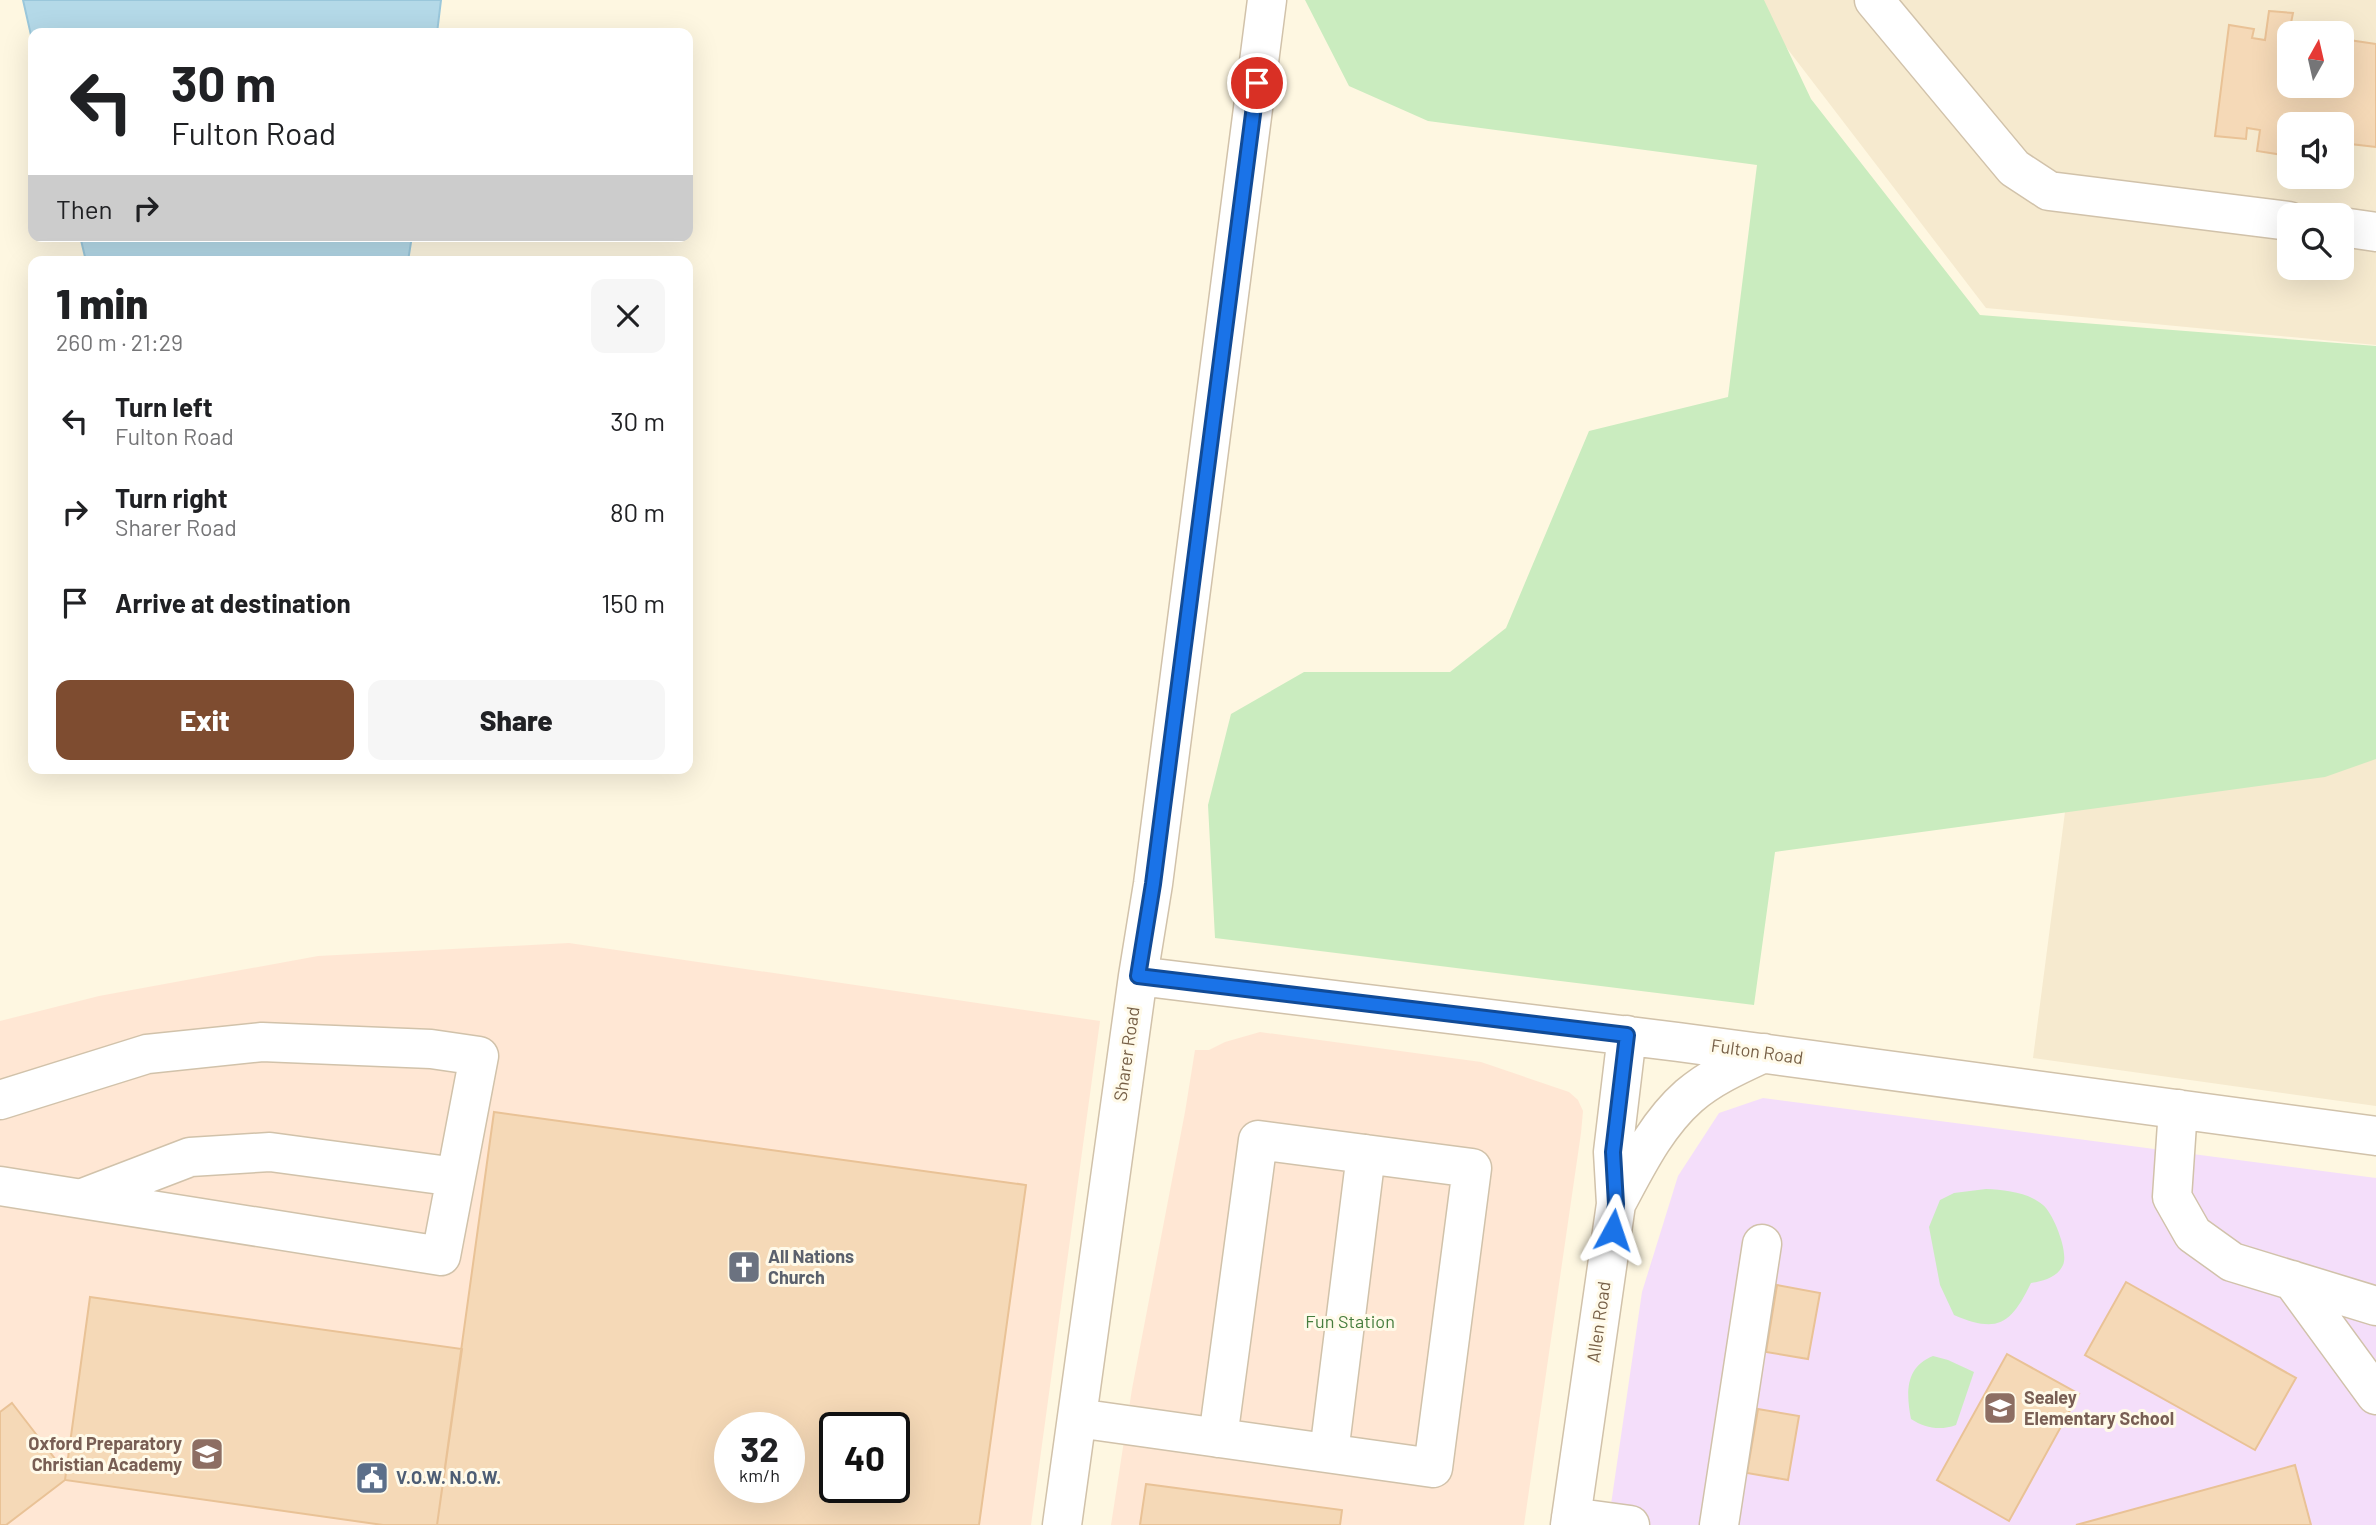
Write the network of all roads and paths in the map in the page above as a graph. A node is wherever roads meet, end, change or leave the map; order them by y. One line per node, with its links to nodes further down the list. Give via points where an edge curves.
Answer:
1 (1267, 0): 6 (street, Sharer Road)
2 (1874, 0): 3 (street, via 2014,168 2049,191)
3 (2277, 220)
4 (2354, 229): 5 (street)
5 (2376, 232)
6 (1138, 976): 7 (street, Fulton Road); 21 (street, Sharer Road)
7 (1627, 1035): 8 (street, Fulton Road); 16 (street, Allen Road, via 1613,1152)
8 (1764, 1053): 10 (street, Fulton Road); 16 (street, via 1723,1072 1688,1097 1661,1128)
9 (0, 1100): 13 (street, via 147,1054 262,1042 431,1049 479,1056)
10 (2178, 1109): 11 (street, Fulton Road); 18 (street, via 2172,1197 2193,1234 2232,1262)
11 (2376, 1136)
12 (1366, 1154): 22 (street, via 1258,1140); 23 (street); 23 (street, via 1472,1168 1433,1468)
13 (456, 1177): 15 (street, via 270,1152 190,1157); 15 (street, via 441,1256)
14 (0, 1186): 15 (street)
15 (81, 1199)
16 (1616, 1204): 24 (street, Allen Road)
17 (1762, 1244): 27 (street)
18 (2292, 1280): 19 (street); 20 (street)
19 (2376, 1306)
20 (2376, 1395)
21 (1077, 1418): 22 (street); 25 (street, Sharer Road)
22 (1217, 1438): 23 (street)
23 (1328, 1453)
24 (1570, 1521): 26 (street)
25 (1062, 1525)
26 (1630, 1525)
27 (1719, 1525)

